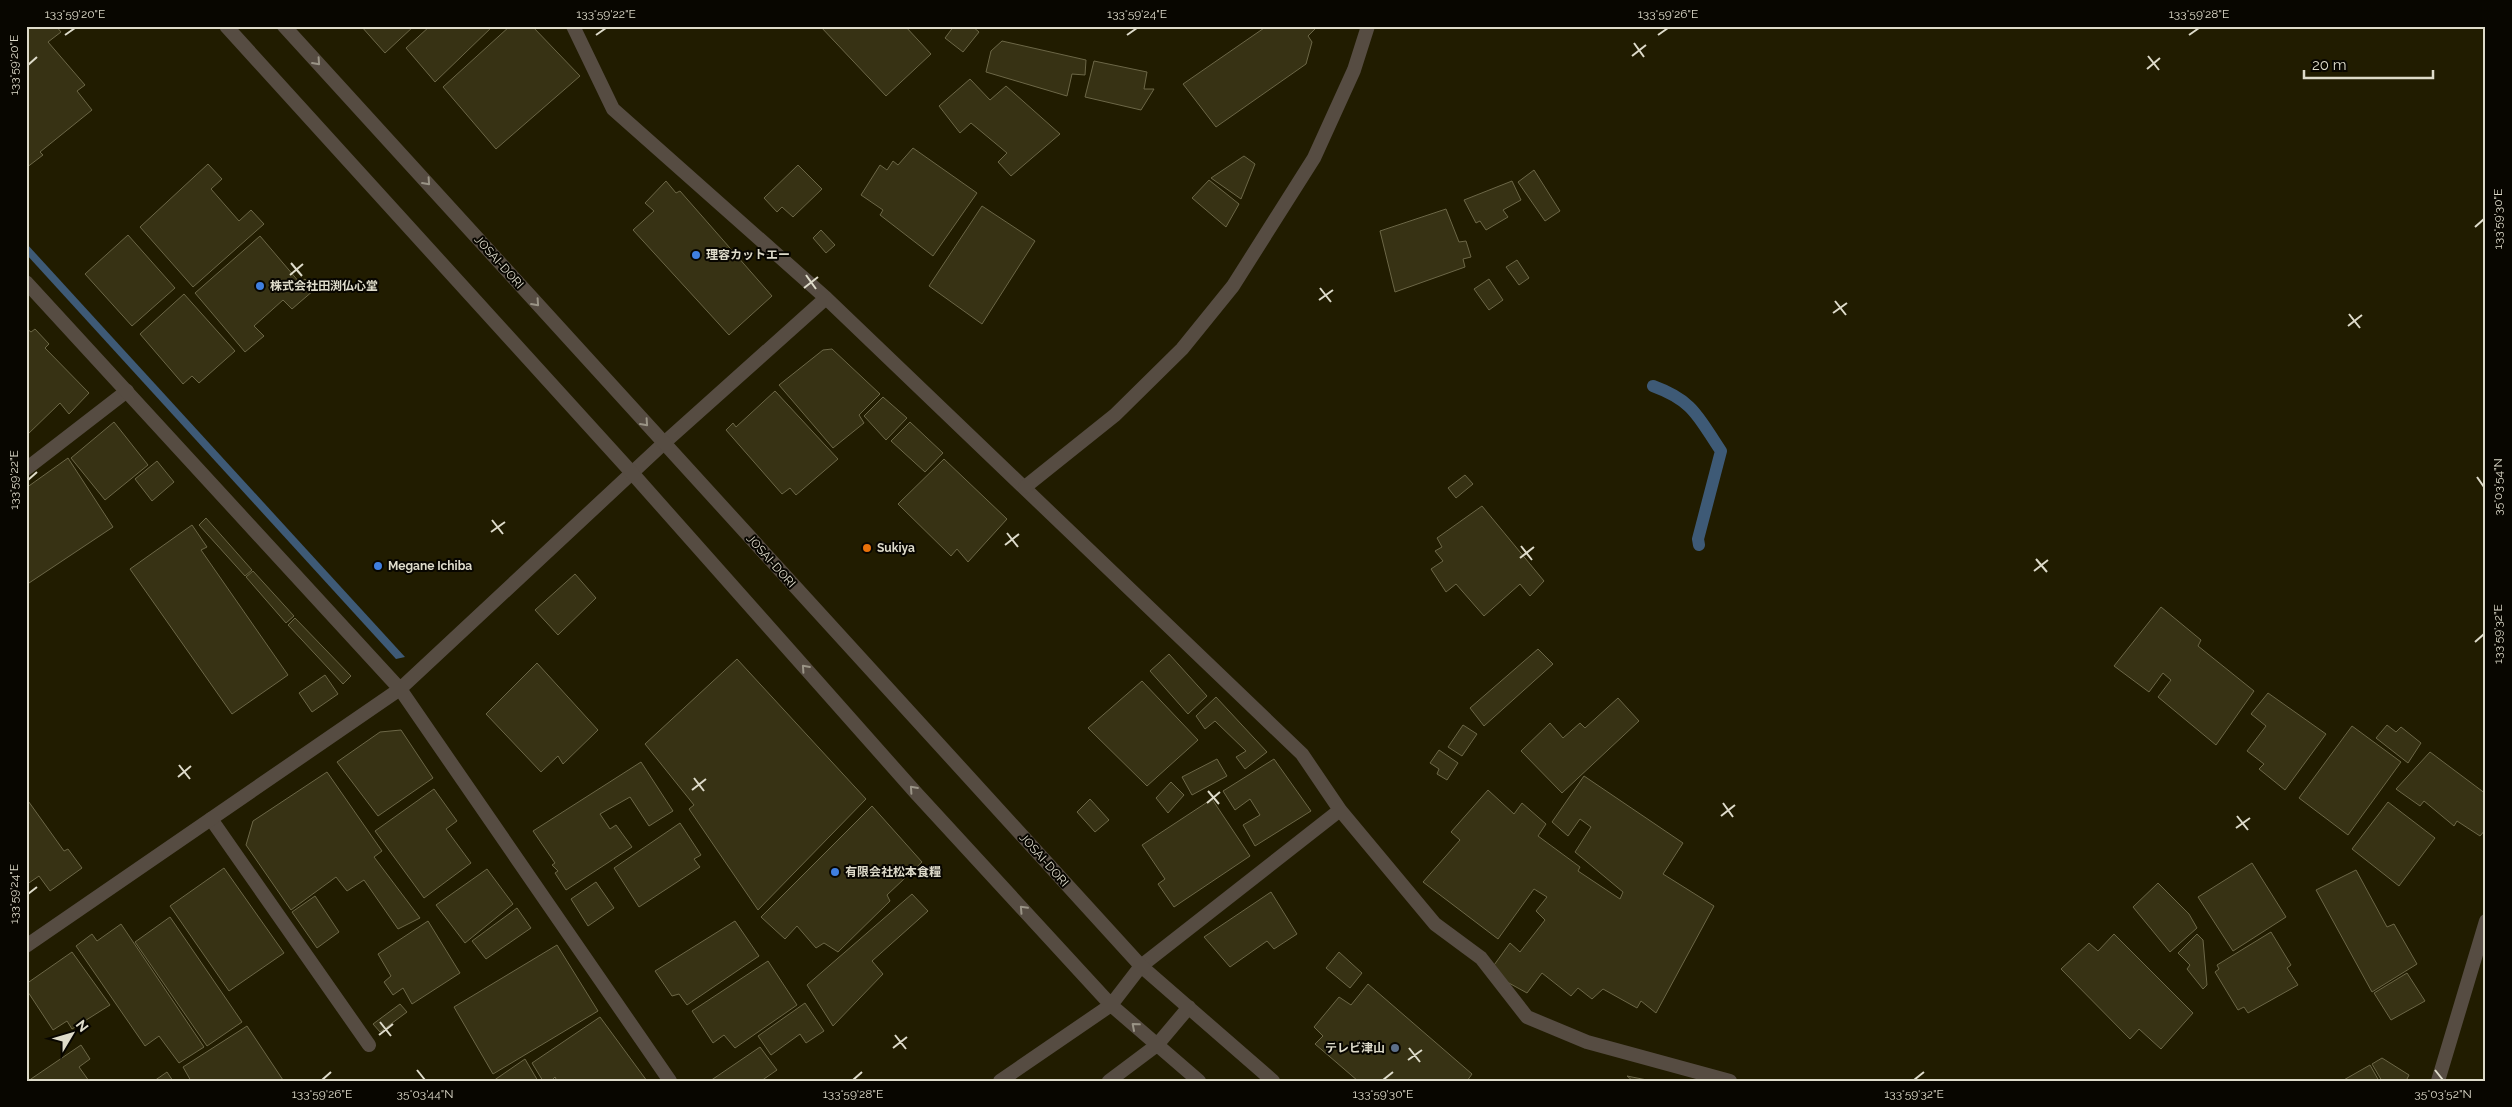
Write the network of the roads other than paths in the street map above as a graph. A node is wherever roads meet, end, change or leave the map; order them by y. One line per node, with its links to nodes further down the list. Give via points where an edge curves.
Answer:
1 (226, 26): 10 (street)
2 (284, 26): 8 (street, JOSAI-DORI, one-way to 8)
3 (573, 26): 6 (street, via 613,109)
4 (1368, 26): 11 (street, via 1354,70 1314,158 1233,286 1182,349 1142,388)
5 (26, 282): 7 (street)
6 (826, 298): 8 (street); 11 (street)
7 (127, 391): 9 (street); 12 (street)
8 (664, 443): 10 (street); 17 (street, JOSAI-DORI)
9 (26, 469)
10 (633, 474): 12 (street); 18 (street, one-way to 10, via 916,793)
11 (1025, 487): 13 (street, via 1302,754)
12 (400, 690): 14 (street); 22 (street)
13 (1340, 810): 17 (street); 27 (street, via 1435,924 1481,958 1527,1017 1587,1042)
14 (211, 819): 16 (street); 20 (street)
15 (2486, 921): 28 (street)
16 (26, 946)
17 (1141, 966): 18 (street); 19 (street, JOSAI-DORI)
18 (1111, 1005): 21 (street, one-way to 18); 23 (street)
19 (1189, 1007): 21 (street); 26 (street, JOSAI-DORI)
20 (368, 1045)
21 (1157, 1045): 24 (street); 25 (street)
22 (670, 1081)
23 (1000, 1081)
24 (1109, 1081)
25 (1199, 1081)
26 (1273, 1081)
27 (1730, 1081)
28 (2438, 1081)

